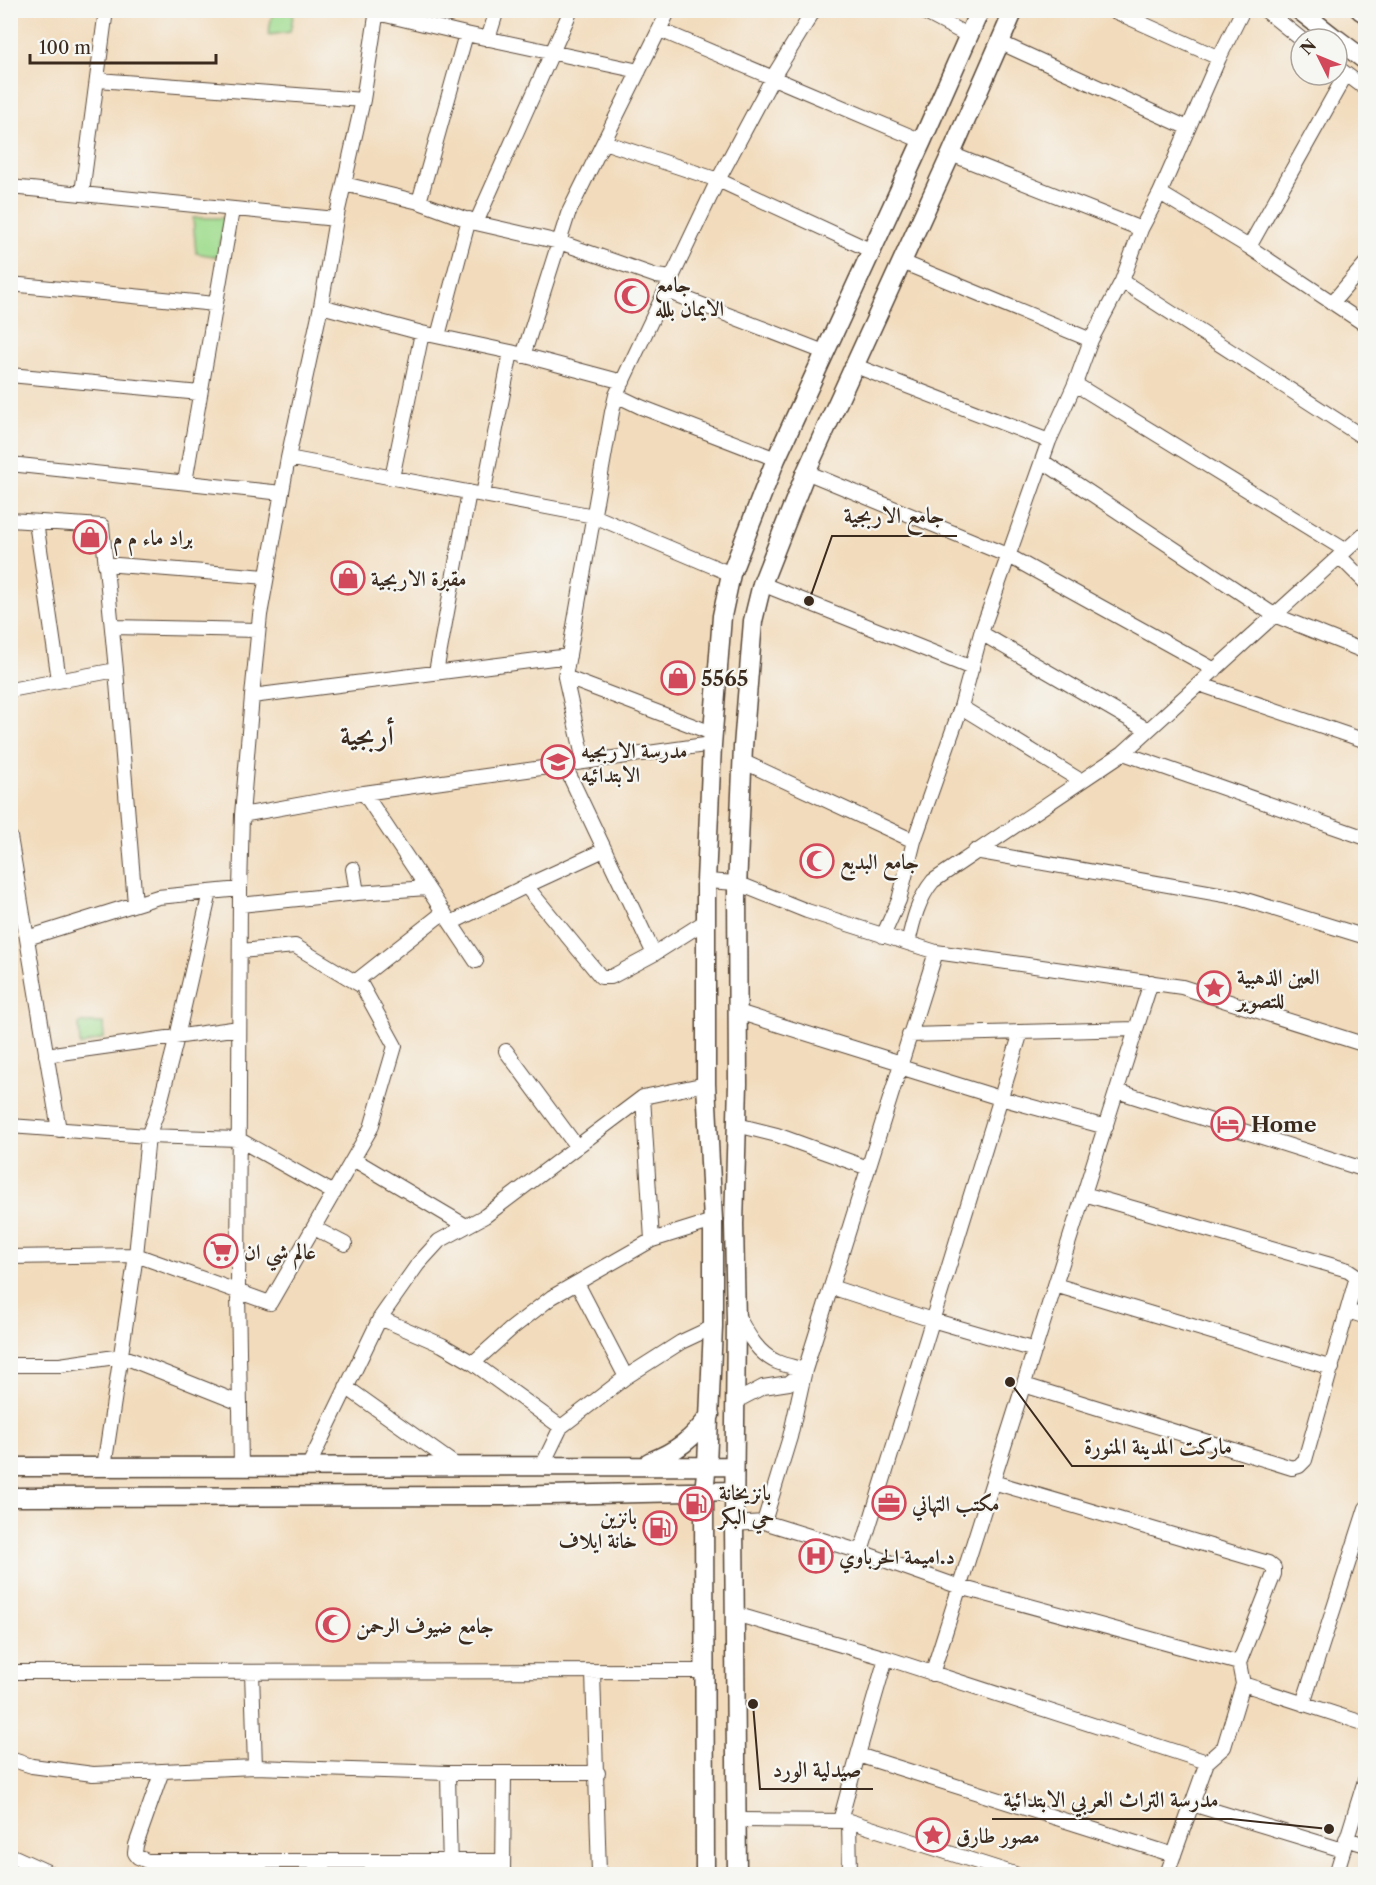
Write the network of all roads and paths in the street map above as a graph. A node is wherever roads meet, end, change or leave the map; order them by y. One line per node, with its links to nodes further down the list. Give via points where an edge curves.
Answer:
1 (106, 10): 30 (street)
2 (497, 10): 21 (street)
3 (571, 10): 24 (street)
4 (669, 10): 18 (street)
5 (814, 10): 29 (street)
6 (920, 10): 20 (street)
7 (980, 10): 20 (main road)
8 (1014, 10): 22 (main road)
9 (1112, 10): 25 (street)
10 (1243, 10): 25 (street)
11 (1265, 10): 17 (street)
12 (1299, 10): 16 (main road)
13 (1360, 10): 15 (main road)
14 (377, 12): 19 (street); 33 (street)
15 (1365, 14)
16 (1321, 27)
17 (1289, 29)
18 (660, 30): 27 (street); 29 (street)
19 (466, 34): 21 (street); 43 (street)
20 (969, 36): 35 (main road)
21 (488, 39): 24 (street)
22 (1000, 43): 34 (street); 37 (main road)
23 (1349, 48): 26 (main road)
24 (552, 52): 27 (street); 46 (street)
25 (1219, 58): 34 (street)
26 (1365, 61)
27 (639, 71): 36 (street)
28 (1349, 76): 32 (street)
29 (773, 77): 35 (street); 38 (street)
30 (98, 80): 33 (street); 41 (street)
31 (1333, 87): 49 (street)
32 (1365, 89)
33 (363, 100): 39 (street)
34 (1188, 128): 42 (street)
35 (922, 141): 50 (main road)
36 (604, 142): 38 (street); 48 (street, via 568,214)
37 (951, 154): 47 (street); 51 (main road)
38 (718, 180): 50 (street); 55 (street)
39 (344, 184): 43 (street); 45 (street)
40 (10, 187): 41 (street)
41 (82, 193): 44 (street)
42 (1160, 193): 47 (street); 49 (street)
43 (419, 202): 46 (street)
44 (232, 210): 45 (street); 57 (street)
45 (336, 219): 58 (street)
46 (473, 221): 48 (street); 61 (street)
47 (1141, 229): 53 (street)
48 (559, 242): 55 (street, via 656,276); 64 (street)
49 (1249, 247): 56 (street)
50 (872, 251): 63 (main road)
51 (902, 262): 62 (street); 65 (main road)
52 (1365, 263): 56 (street)
53 (1122, 281): 62 (street); 71 (street)
54 (10, 284): 57 (street)
55 (669, 285): 63 (street); 67 (street)
56 (1332, 303): 59 (street)
57 (215, 304): 69 (street)
58 (321, 306): 60 (street); 73 (street)
59 (1365, 326)
60 (422, 333): 61 (street); 78 (street)
61 (438, 336): 64 (street)
62 (1091, 340): 68 (street)
63 (824, 352): 74 (main road)
64 (517, 354): 67 (street); 82 (street)
65 (853, 365): 72 (street); 77 (main road)
66 (10, 375): 69 (street)
67 (623, 382): 70 (street)
68 (1075, 384): 72 (street); 87 (street)
69 (200, 393): 79 (street)
70 (616, 395): 74 (street); 83 (street)
71 (1365, 439)
72 (1049, 441): 75 (street)
73 (288, 458): 78 (street); 81 (street)
74 (776, 459): 90 (main road)
75 (1042, 462): 88 (street); 94 (street)
76 (10, 464): 79 (street)
77 (806, 472): 88 (street); 93 (main road)
78 (392, 478): 80 (street)
79 (185, 482): 81 (street)
80 (469, 492): 82 (street); 103 (street)
81 (282, 493): 91 (street)
82 (483, 495): 83 (street)
83 (594, 516): 90 (street); 99 (street)
84 (10, 520): 85 (street)
85 (36, 522): 89 (street, via 102,526); 105 (street)
86 (1365, 532): 87 (street)
87 (1342, 553): 92 (street); 94 (street)
88 (1009, 556): 97 (street); 102 (street)
89 (105, 564): 91 (street); 95 (street)
90 (732, 574): 111 (main road, via 722,616)
91 (266, 577): 96 (street)
92 (1365, 583)
93 (762, 584): 100 (street); 115 (main road, via 753,621)
94 (1274, 615): 98 (street); 102 (street)
95 (112, 627): 96 (street); 101 (street)
96 (258, 630): 108 (street)
97 (981, 633): 100 (street); 110 (street)
98 (1365, 652)
99 (569, 656): 103 (street); 104 (street)
100 (972, 668): 109 (street)
101 (116, 670): 105 (street); 133 (street)
102 (1215, 670): 106 (street)
103 (436, 672): 108 (street)
104 (565, 677): 111 (street); 114 (street)
105 (59, 680): 107 (street)
106 (1199, 684): 110 (street); 112 (street)
107 (10, 690)
108 (252, 696): 119 (street)
109 (961, 707): 117 (street); 122 (street)
110 (1148, 730): 113 (street)
111 (712, 738): 114 (street); 126 (main road)
112 (1365, 741)
113 (1123, 753): 117 (street); 121 (street)
114 (584, 761): 116 (street)
115 (742, 761): 122 (street); 127 (main road)
116 (564, 764): 118 (street); 123 (street)
117 (1081, 781): 124 (street)
118 (364, 793): 119 (street); 129 (street)
119 (242, 815): 130 (street)
120 (10, 837): 139 (street)
121 (1365, 838)
122 (914, 841): 137 (street, via 899,900)
123 (604, 849): 128 (street); 143 (street)
124 (975, 851): 138 (street, via 1236,897); 140 (street, via 924,892)
125 (353, 869): 132 (street)
126 (706, 881): 127 (street); 136 (main road)
127 (737, 883): 137 (street); 147 (main road)
128 (526, 886): 135 (street); 143 (street, via 601,977 611,977)
129 (427, 888): 132 (street); 135 (street)
130 (240, 889): 131 (street); 134 (street)
131 (210, 892): 133 (street, via 158,897); 152 (street)
132 (357, 893): 134 (street)
133 (135, 904): 139 (street)
134 (240, 905): 141 (street)
135 (447, 918): 144 (street); 145 (street)
136 (706, 921): 143 (street); 157 (main road)
137 (883, 936): 140 (street)
138 (1365, 937)
139 (27, 938): 155 (street)
140 (908, 943): 142 (street)
141 (240, 951): 145 (street, via 295,946); 148 (street)
142 (936, 952): 146 (street); 151 (street)
143 (654, 954)
144 (476, 961)
145 (355, 982): 168 (street, via 362,986 395,1046 371,1128)
146 (1151, 982): 149 (street); 153 (street, via 1182,987)
147 (738, 1012): 156 (street); 161 (main road)
148 (239, 1028): 152 (street); 166 (street)
149 (1136, 1029): 150 (street); 158 (street)
150 (1021, 1032): 151 (street); 160 (street)
151 (909, 1035): 156 (street)
152 (177, 1037): 155 (street); 165 (street)
153 (1365, 1045)
154 (506, 1051): 167 (street)
155 (46, 1055): 164 (street)
156 (901, 1065): 160 (street); 169 (street)
157 (706, 1084): 159 (street); 173 (main road)
158 (1117, 1091): 163 (street); 170 (street)
159 (643, 1097): 167 (street); 176 (street)
160 (1000, 1098): 163 (street); 188 (street)
161 (737, 1125): 169 (street); 185 (main road)
162 (10, 1126): 164 (street)
163 (1106, 1127): 172 (street)
164 (59, 1130): 165 (street)
165 (148, 1136): 166 (street); 178 (street)
166 (238, 1139): 171 (street); 183 (street)
167 (577, 1147): 174 (street)
168 (353, 1159): 171 (street); 174 (street)
169 (868, 1168): 182 (street)
170 (1365, 1170)
171 (334, 1193): 175 (street)
172 (1084, 1194): 181 (street); 184 (street, via 1348,1270 1356,1280)
173 (713, 1221): 176 (street); 189 (main road)
174 (466, 1226): 187 (street, via 439,1241)
175 (314, 1228): 177 (street); 183 (street, via 270,1303)
176 (652, 1240): 180 (street)
177 (345, 1244)
178 (136, 1256): 179 (street); 183 (street); 191 (street)
179 (10, 1257)
180 (577, 1283): 192 (street, via 552,1297); 196 (street)
181 (1055, 1285): 190 (street); 194 (street)
182 (831, 1287): 188 (street); 195 (street)
183 (238, 1292): 199 (street)
184 (1348, 1311): 186 (street); 194 (street)
185 (736, 1313): 195 (street, via 750,1340 769,1358); 200 (main road)
186 (1365, 1317)
187 (380, 1318): 192 (street); 198 (street)
188 (932, 1320): 190 (street); 226 (street)
189 (713, 1327): 196 (street); 201 (main road)
190 (1035, 1350): 197 (street)
191 (122, 1356): 193 (street, via 60,1365); 199 (street); 211 (street)
192 (473, 1363): 202 (street)
193 (10, 1365)
194 (1332, 1368): 197 (street, via 1305,1460 1292,1468)
195 (805, 1370): 200 (street, via 789,1383 763,1387); 223 (street)
196 (626, 1377): 202 (street)
197 (1024, 1385): 214 (street)
198 (346, 1388): 204 (street); 213 (street)
199 (240, 1404): 212 (street)
200 (735, 1406): 208 (main road)
201 (710, 1415): 203 (main road); 207 (main road, via 687,1442)
202 (561, 1427): 205 (street)
203 (707, 1464): 207 (main road); 208 (main road); 215 (main road)
204 (457, 1466): 205 (main road); 213 (main road)
205 (542, 1466): 206 (main road)
206 (586, 1466): 207 (main road); 218 (main road)
207 (638, 1466)
208 (734, 1466): 216 (main road)
209 (10, 1467): 210 (main road)
210 (54, 1467): 211 (main road); 220 (main road, via 66,1473 69,1481 67,1490)
211 (113, 1467): 212 (main road); 221 (main road, via 106,1482 111,1494)
212 (241, 1467): 213 (main road)
213 (308, 1467)
214 (993, 1482): 227 (street); 230 (street, via 1268,1563 1274,1574)
215 (704, 1491): 216 (main road); 217 (main road); 225 (main road)
216 (734, 1491): 224 (main road)
217 (652, 1493): 218 (main road); 225 (main road, via 687,1502 699,1520)
218 (586, 1494): 221 (main road)
219 (10, 1497): 220 (main road)
220 (56, 1497): 221 (main road)
221 (120, 1497)
222 (1365, 1508): 237 (street)
223 (764, 1522): 224 (street); 226 (street)
224 (734, 1524): 228 (main road)
225 (704, 1549): 231 (main road)
226 (861, 1552): 227 (street)
227 (960, 1587): 230 (street); 235 (street)
228 (735, 1614): 229 (street); 250 (main road)
229 (886, 1658): 235 (street); 239 (street)
230 (1239, 1663): 236 (street)
231 (705, 1671): 234 (street); 248 (main road)
232 (10, 1672): 233 (street)
233 (252, 1672): 234 (street); 242 (street)
234 (593, 1672): 246 (street)
235 (932, 1674): 241 (street)
236 (1243, 1684): 237 (street); 241 (street, via 1224,1747)
237 (1303, 1704): 238 (street)
238 (1365, 1724)
239 (858, 1755): 251 (street); 255 (street)
240 (10, 1759): 243 (street, via 93,1774)
241 (1207, 1762): 249 (street)
242 (255, 1767): 243 (street); 244 (street)
243 (162, 1771): 258 (street, via 135,1853)
244 (448, 1773): 245 (street); 259 (street)
245 (504, 1773): 246 (street); 260 (street)
246 (598, 1773): 264 (street)
247 (1365, 1777): 252 (street)
248 (706, 1802): 250 (main road); 265 (main road)
249 (1192, 1804): 252 (street); 255 (street)
250 (737, 1820): 251 (street); 266 (main road)
251 (844, 1821): 267 (street); 268 (street)
252 (1345, 1844): 253 (street); 270 (street)
253 (1365, 1845)
254 (10, 1855): 261 (street)
255 (1174, 1856): 269 (street)
256 (252, 1860): 257 (street); 258 (street); 262 (street)
257 (343, 1860): 259 (street); 263 (street)
258 (159, 1868)
259 (450, 1868): 260 (street)
260 (503, 1868)
261 (52, 1875)
262 (252, 1875)
263 (343, 1875)
264 (599, 1875)
265 (705, 1875)
266 (736, 1875)
267 (850, 1875)
268 (1015, 1875)
269 (1167, 1875)
270 (1336, 1875)

